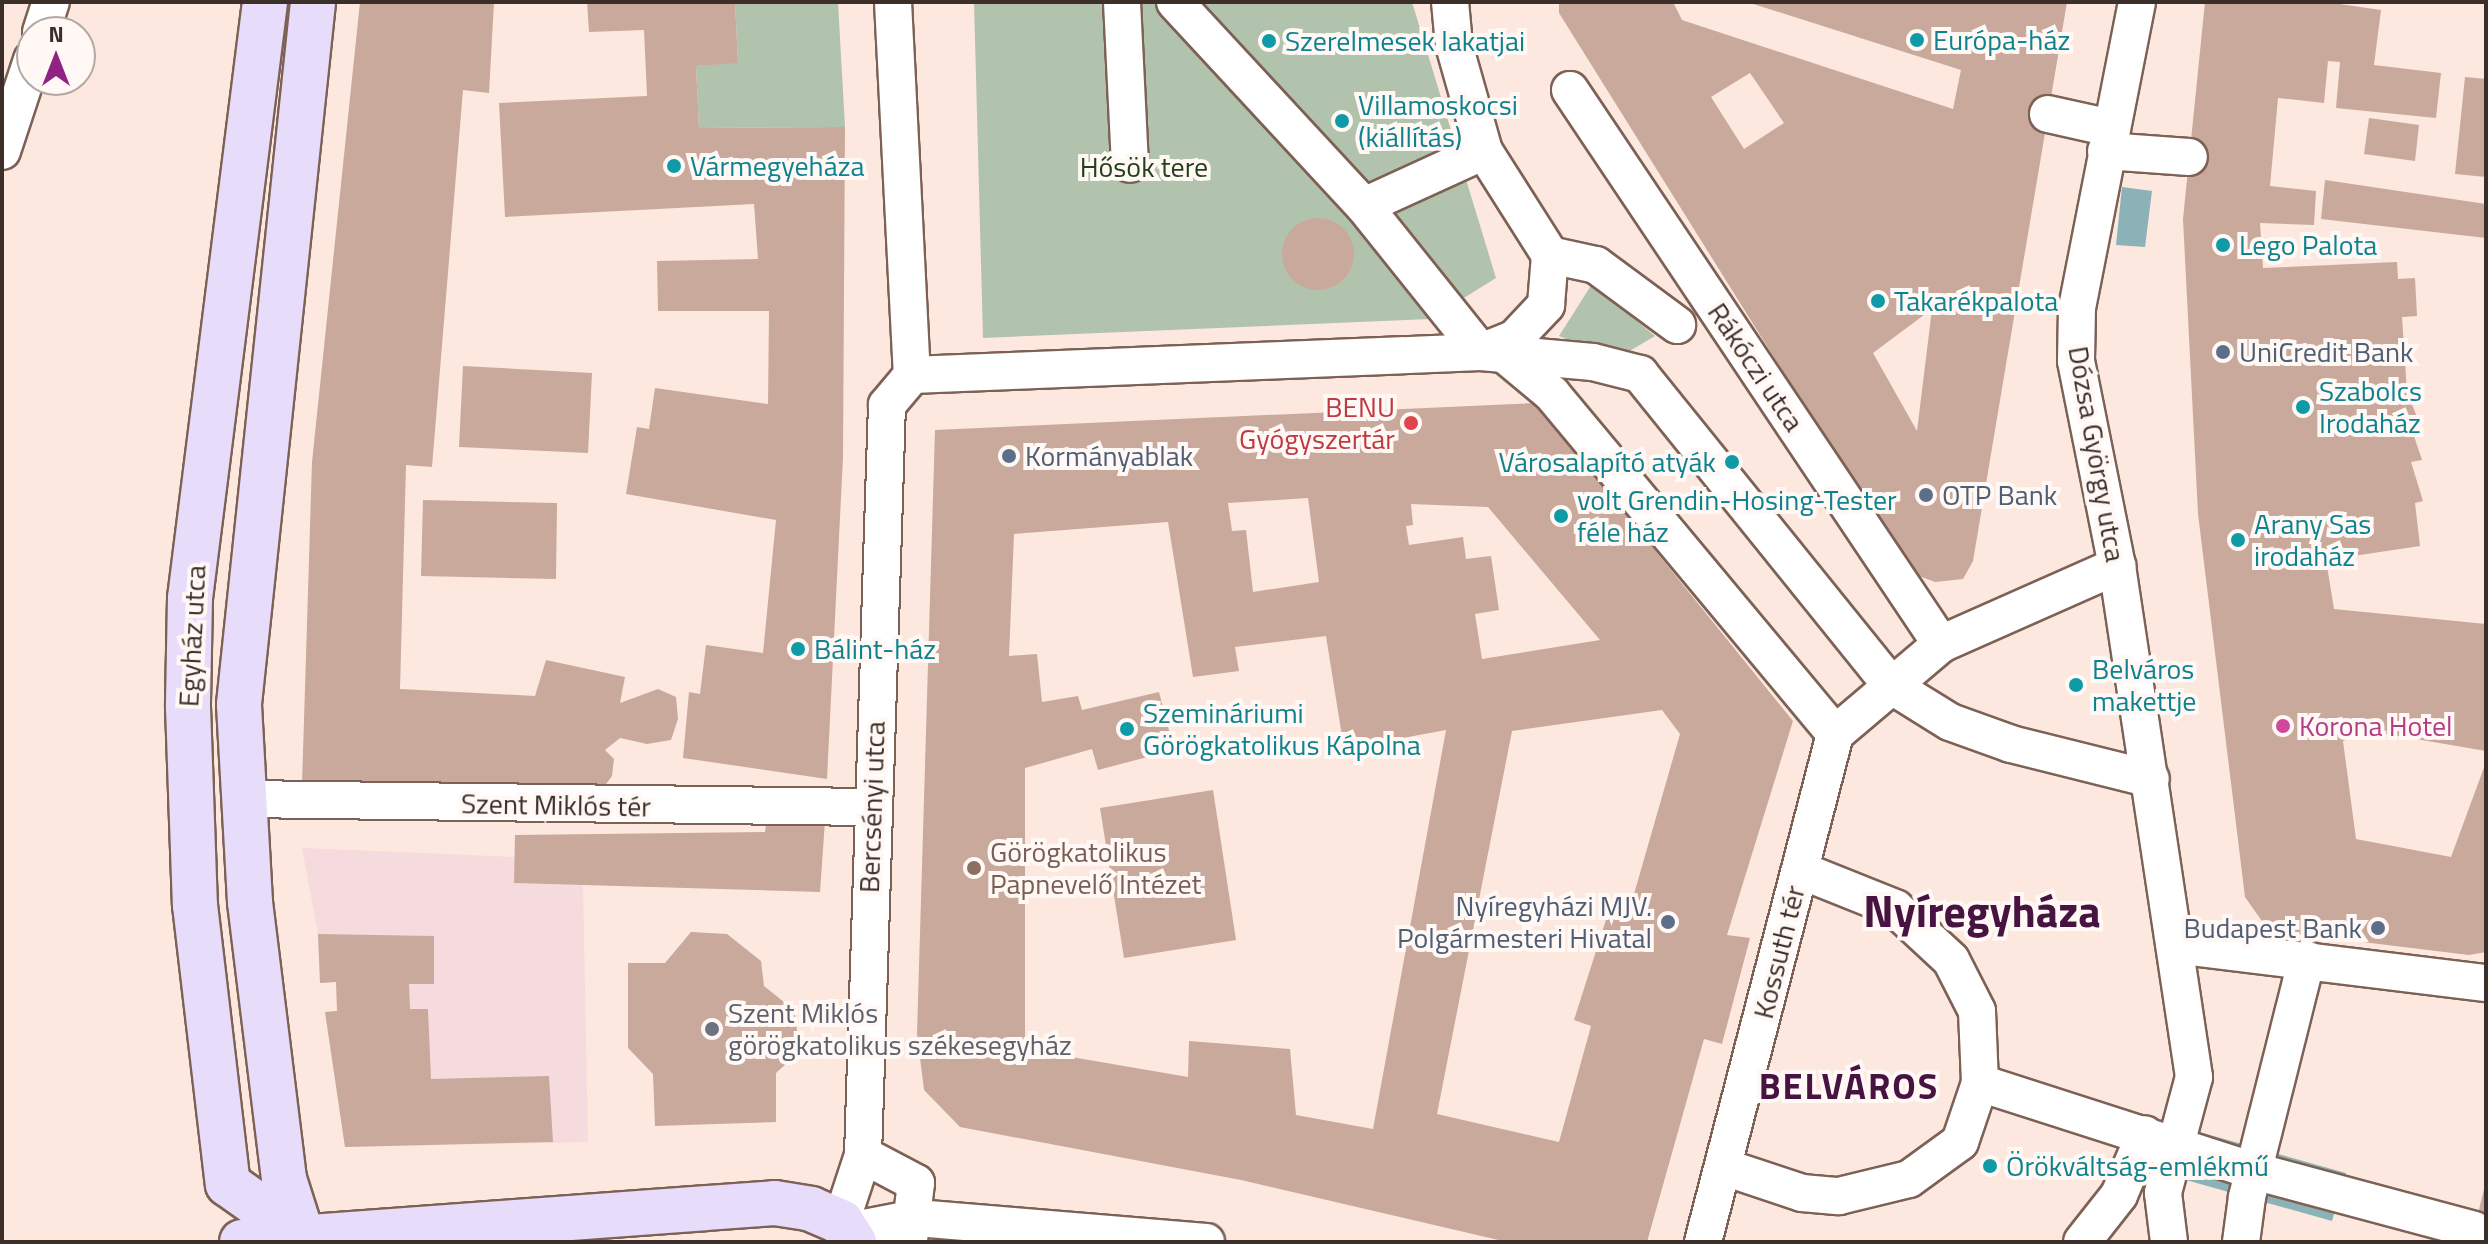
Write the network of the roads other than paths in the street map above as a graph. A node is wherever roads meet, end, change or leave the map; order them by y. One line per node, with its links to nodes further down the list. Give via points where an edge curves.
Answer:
1 (265, 2): 40 (street, Egyház utca, via 190,598 188,707 195,905 228,1184)
2 (313, 2): 26 (street, Egyház utca, via 239,704)
3 (893, 2): 20 (street)
4 (1122, 2): 15 (street)
5 (1175, 2): 16 (street)
6 (1450, 2): 13 (street, via 1454,45)
7 (2137, 2): 11 (street, Dózsa György utca)
8 (1570, 90): 22 (street, Rákóczi utca)
9 (20, 96): 12 (street)
10 (2048, 114): 11 (street)
11 (2108, 139): 14 (street); 21 (street, Dózsa György utca, via 2077,308 2076,361)
12 (2, 151)
13 (1484, 151): 16 (street); 17 (street)
14 (2189, 157)
15 (1130, 164)
16 (1364, 206): 19 (street)
17 (1550, 255): 18 (street, via 1596,265); 19 (street, via 1546,305 1514,339)
18 (1677, 325)
19 (1492, 353): 20 (street); 23 (street, via 1593,362 1640,374); 24 (street, via 1552,394)
20 (912, 375): 27 (street, Bercsényi utca, via 887,405)
21 (2117, 566): 22 (street); 25 (street, Dózsa György utca)
22 (1941, 644): 23 (street)
23 (1892, 686): 24 (street); 25 (street, via 1950,722 2011,744)
24 (1835, 734): 28 (street, Kossuth tér)
25 (2151, 779): 29 (street, Dózsa György utca)
26 (242, 799): 27 (street, Szent Miklós tér); 40 (street, Egyház utca, via 284,1179)
27 (871, 807): 34 (street, Bercsényi utca)
28 (1800, 870): 32 (street, via 1895,908 1951,960 1977,1011); 35 (street, Kossuth tér)
29 (2175, 945): 30 (street); 33 (street, via 2194,1077)
30 (2307, 959): 31 (street); 36 (street)
31 (2486, 983)
32 (1980, 1083): 33 (street); 35 (street, via 1960,1142 1909,1179 1839,1196 1802,1193)
33 (2161, 1140): 36 (street); 44 (street); 45 (street)
34 (863, 1155): 37 (street, via 916,1183); 39 (street, Bercsényi utca)
35 (1724, 1167): 43 (street, Kossuth tér)
36 (2254, 1171): 38 (street); 46 (street)
37 (910, 1230): 39 (street); 42 (street)
38 (2474, 1230)
39 (848, 1232): 40 (street, via 811,1209 775,1203)
40 (302, 1238): 41 (street)
41 (242, 1242)
42 (1206, 1242)
43 (1703, 1242)
44 (2082, 1242)
45 (2169, 1242)
46 (2241, 1242)

